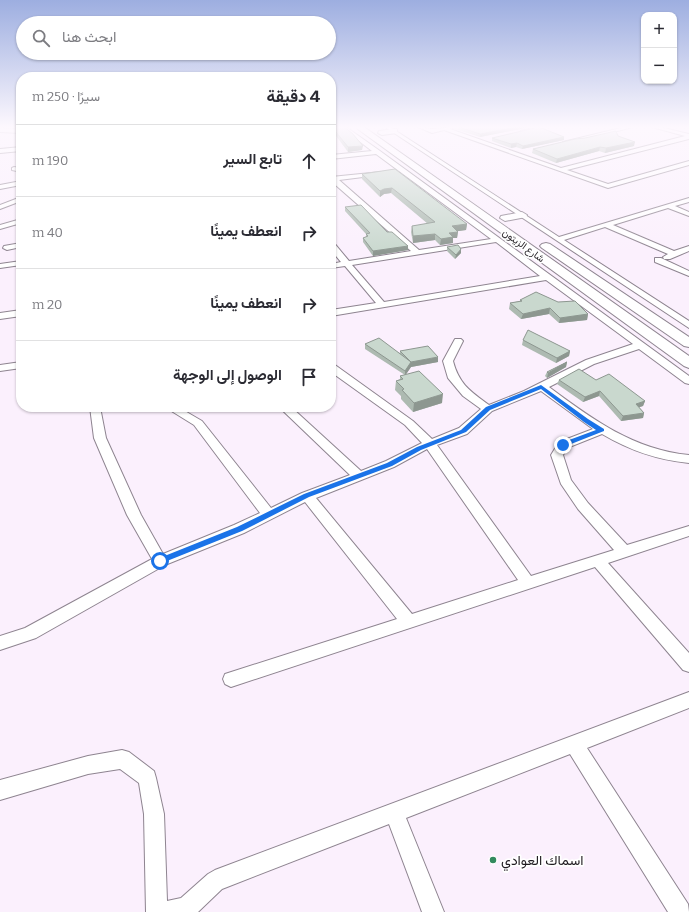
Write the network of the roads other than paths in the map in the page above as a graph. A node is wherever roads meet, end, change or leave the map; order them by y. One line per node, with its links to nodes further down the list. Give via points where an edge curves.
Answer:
1 (405, 170): 27 (street)
2 (409, 170): 9 (main road, شارع الزيتون)
3 (435, 170): 8 (main road, شارع الزيتون)
4 (451, 170): 19 (street)
5 (564, 170): 6 (street, via 608,186)
6 (666, 170)
7 (387, 172): 10 (street)
8 (440, 173): 9 (main road); 21 (main road, شارع الزيتون)
9 (425, 174): 24 (main road, شارع الزيتون)
10 (336, 178)
11 (336, 182): 36 (street)
12 (16, 185): 13 (street)
13 (0, 187)
14 (16, 200): 17 (street)
15 (689, 200): 16 (street)
16 (668, 206): 18 (street); 25 (street)
17 (0, 207)
18 (689, 214)
19 (522, 215): 21 (main road); 29 (street)
20 (4, 218): 22 (street)
21 (505, 218): 28 (main road, شارع الزيتون)
22 (16, 219)
23 (16, 222): 26 (street)
24 (495, 224): 27 (main road); 54 (main road, شارع الزيتون)
25 (606, 225): 29 (street); 37 (street)
26 (0, 227)
27 (479, 227): 30 (street)
28 (518, 227)
29 (559, 239): 38 (street)
30 (497, 240): 36 (street); 45 (street)
31 (538, 241): 41 (main road, شارع الزيتون)
32 (16, 246): 33 (street)
33 (7, 248)
34 (689, 248): 37 (street)
35 (336, 251): 40 (street)
36 (418, 252): 40 (street)
37 (674, 254): 44 (street, via 658,260)
38 (591, 260): 41 (main road); 50 (street)
39 (16, 264): 43 (street)
40 (347, 264): 42 (street); 46 (street)
41 (572, 264): 52 (main road, شارع الزيتون)
42 (336, 265)
43 (0, 266)
44 (689, 274)
45 (548, 277): 46 (street); 53 (street)
46 (382, 305): 48 (street)
47 (16, 313): 49 (street)
48 (336, 313)
49 (0, 316)
50 (689, 325)
51 (458, 341): 60 (street, via 448,361 452,376 467,394)
52 (689, 343)
53 (640, 345): 58 (street); 59 (street, via 590,362)
54 (689, 363)
55 (16, 366): 56 (street)
56 (0, 368)
57 (336, 371): 65 (street, via 409,423)
58 (689, 381)
59 (541, 386): 60 (street); 64 (street)
60 (488, 409): 65 (street, via 463,431)
61 (96, 412): 72 (street, via 100,438 134,515)
62 (179, 412): 69 (street, via 198,423)
63 (290, 412): 67 (street)
64 (601, 430): 66 (street, via 639,449 663,456); 71 (street, via 563,445 557,455 565,481 583,506)
65 (430, 444): 67 (street); 74 (street)
66 (689, 459)
67 (359, 476): 68 (street)
68 (307, 496): 69 (street); 75 (street)
69 (269, 515): 72 (street)
70 (689, 531): 71 (street)
71 (625, 552): 73 (street)
72 (160, 561): 76 (street, via 30,633)
73 (598, 561): 74 (street); 77 (street)
74 (528, 583): 75 (street)
75 (409, 622): 78 (street)
76 (0, 643)
77 (689, 665)
78 (231, 679)
79 (689, 700): 80 (street)
80 (574, 744): 82 (street); 87 (street)
81 (0, 790): 84 (street, via 122,759 147,778 154,814)
82 (394, 813): 83 (street, via 215,881); 86 (street)
83 (186, 910): 85 (street)
84 (157, 912)
85 (165, 912)
86 (434, 912)
87 (680, 912)

